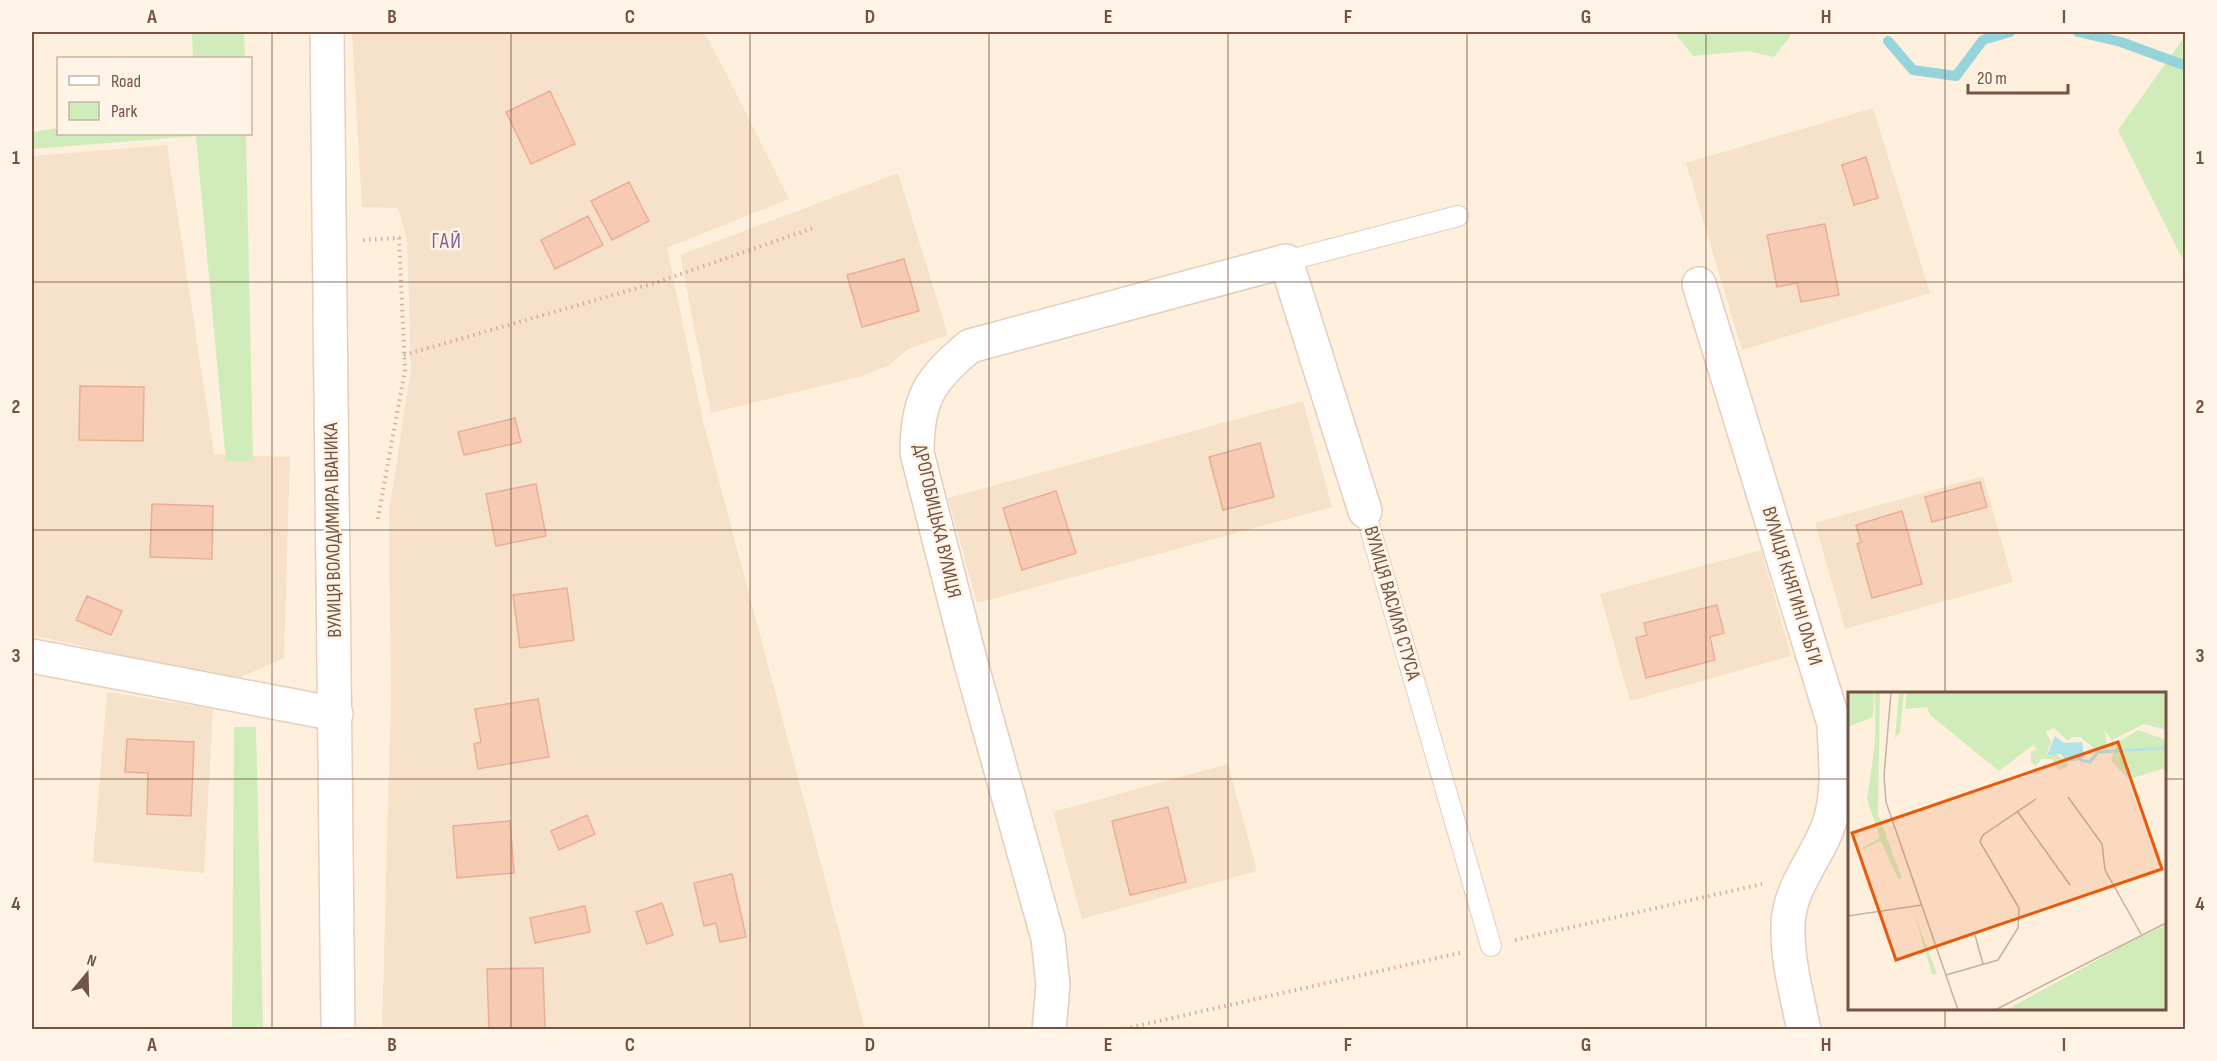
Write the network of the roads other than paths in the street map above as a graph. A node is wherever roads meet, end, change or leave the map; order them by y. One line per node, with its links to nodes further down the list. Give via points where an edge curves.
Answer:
1 (327, 32): 7 (street, ВУЛИЦЯ ВОЛОДИМИРА ІВАНИКА)
2 (1458, 216): 3 (lane)
3 (1286, 261): 5 (street, ВУЛИЦЯ ВАСИЛЯ СТУСА); 10 (street, ДРОГОБИЦЬКА ВУЛИЦЯ, via 970,346 941,369 917,420 917,453 1048,938 1053,985)
4 (1699, 284): 11 (street, ВУЛИЦЯ КНЯГИНІ ОЛЬГИ, via 1834,724 1836,785 1829,824 1796,887 1788,924)
5 (1365, 511): 8 (lane, ВУЛИЦЯ ВАСИЛЯ СТУСА)
6 (32, 656): 7 (street)
7 (336, 714): 9 (street, ВУЛИЦЯ ВОЛОДИМИРА ІВАНИКА)
8 (1491, 946)
9 (338, 1029)
10 (1049, 1029)
11 (1804, 1029)

